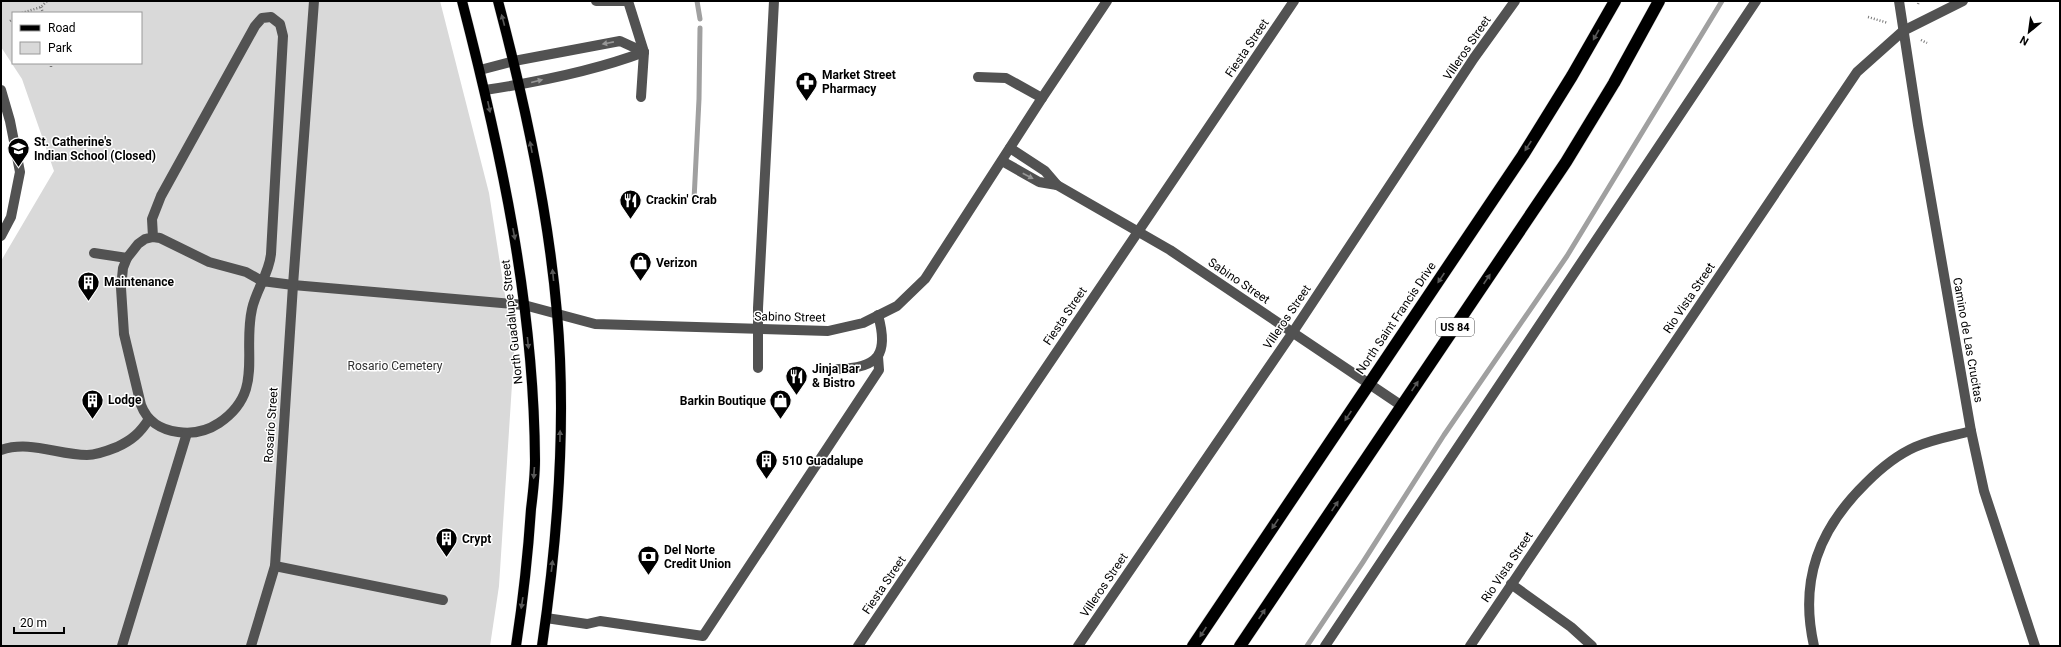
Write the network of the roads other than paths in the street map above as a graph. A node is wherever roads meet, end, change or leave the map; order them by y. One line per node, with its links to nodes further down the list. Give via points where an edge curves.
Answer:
1 (314, 1): 33 (street, Rosario Street)
2 (462, 1): 17 (main road, North Guadalupe Street)
3 (498, 1): 16 (main road, one-way to 3)
4 (596, 1): 15 (street, via 628,1)
5 (774, 1): 37 (street)
6 (1107, 1): 23 (street)
7 (1294, 1): 27 (street, Fiesta Street)
8 (1515, 1): 38 (street, Villeros Street, via 1474,58)
9 (1615, 1): 42 (highway, North Saint Francis Drive, one-way to 42, via 1539,129)
10 (1659, 1): 43 (highway, US 84, one-way to 10, via 1570,156)
11 (1756, 1): 60 (street)
12 (1899, 1): 14 (street)
13 (1963, 1): 14 (street, Rio Vista Street)
14 (1903, 31): 45 (street, Camino de Las Crucitas); 49 (street, Rio Vista Street, via 1853,78)
15 (644, 52): 16 (street, one-way to 16, via 620,41); 19 (street, one-way to 15, via 622,60); 22 (street)
16 (514, 61): 17 (street); 19 (main road)
17 (480, 70): 21 (main road, North Guadalupe Street)
18 (978, 78): 23 (street, via 1006,78)
19 (519, 85): 21 (street); 35 (main road, one-way to 19, via 549,239)
20 (1, 90): 28 (street, via 20,172 11,217)
21 (485, 90): 34 (main road, North Guadalupe Street, one-way to 34, via 516,244)
22 (641, 97)
23 (1042, 98): 24 (street)
24 (1010, 148): 25 (street, Sabino Street); 26 (street, Sabino Street, via 1046,171)
25 (1002, 161): 26 (street, Sabino Street, one-way to 26, via 1039,182); 36 (street, Sabino Street, via 925,279 897,306)
26 (1057, 185): 27 (street, Sabino Street)
27 (1139, 231): 38 (street, Sabino Street); 56 (street, Fiesta Street)
28 (1, 236)
29 (153, 237): 31 (street, via 138,244); 32 (street, via 169,241 210,262 246,272); 32 (street, via 152,219 161,196 255,26 262,18 271,17 280,24 283,36 271,254 270,264)
30 (94, 253): 31 (street)
31 (127, 258): 44 (street, via 122,278 122,322 141,405)
32 (262, 281): 33 (street, Sabino Street); 46 (street, via 250,318 248,385 244,396 232,413 216,424 197,432)
33 (293, 285): 34 (street, Sabino Street); 48 (street, Rosario Street)
34 (524, 305): 35 (street, Sabino Street); 54 (main road, North Guadalupe Street, one-way to 54, via 532,380 535,462 527,571)
35 (558, 314): 37 (street, Sabino Street, via 595,324); 51 (main road, one-way to 35, via 560,498 561,384)
36 (878, 315): 37 (street, Sabino Street, via 863,323 828,331); 39 (street, via 883,332 883,345)
37 (757, 329): 40 (street)
38 (1293, 332): 42 (street, Sabino Street); 57 (street, Villeros Street)
39 (878, 357): 41 (street, via 862,366); 51 (street, via 879,370 703,636 600,621 587,624)
40 (758, 368)
41 (838, 369)
42 (1369, 384): 43 (street, Sabino Street); 58 (highway, North Saint Francis Drive, one-way to 58)
43 (1402, 406): 59 (highway, US 84, one-way to 43)
44 (149, 419): 46 (street, via 170,430); 47 (street, via 135,437 98,454 78,455 28,446)
45 (1971, 431): 63 (street, via 1930,442 1900,456 1873,476 1841,510 1829,527 1812,572 1809,604); 64 (street, Camino de Las Crucitas, via 1984,491)
46 (187, 433): 52 (street)
47 (1, 450)
48 (275, 566): 50 (street); 53 (street, Rosario Street)
49 (1511, 584): 61 (street, Rio Vista Street); 62 (street, via 1571,627)
50 (443, 600)
51 (546, 618): 55 (main road)
52 (122, 646)
53 (251, 646)
54 (516, 646)
55 (542, 646)
56 (858, 646)
57 (1078, 646)
58 (1193, 646)
59 (1240, 646)
60 (1325, 646)
61 (1470, 646)
62 (1592, 646)
63 (1814, 646)
64 (2035, 646)

